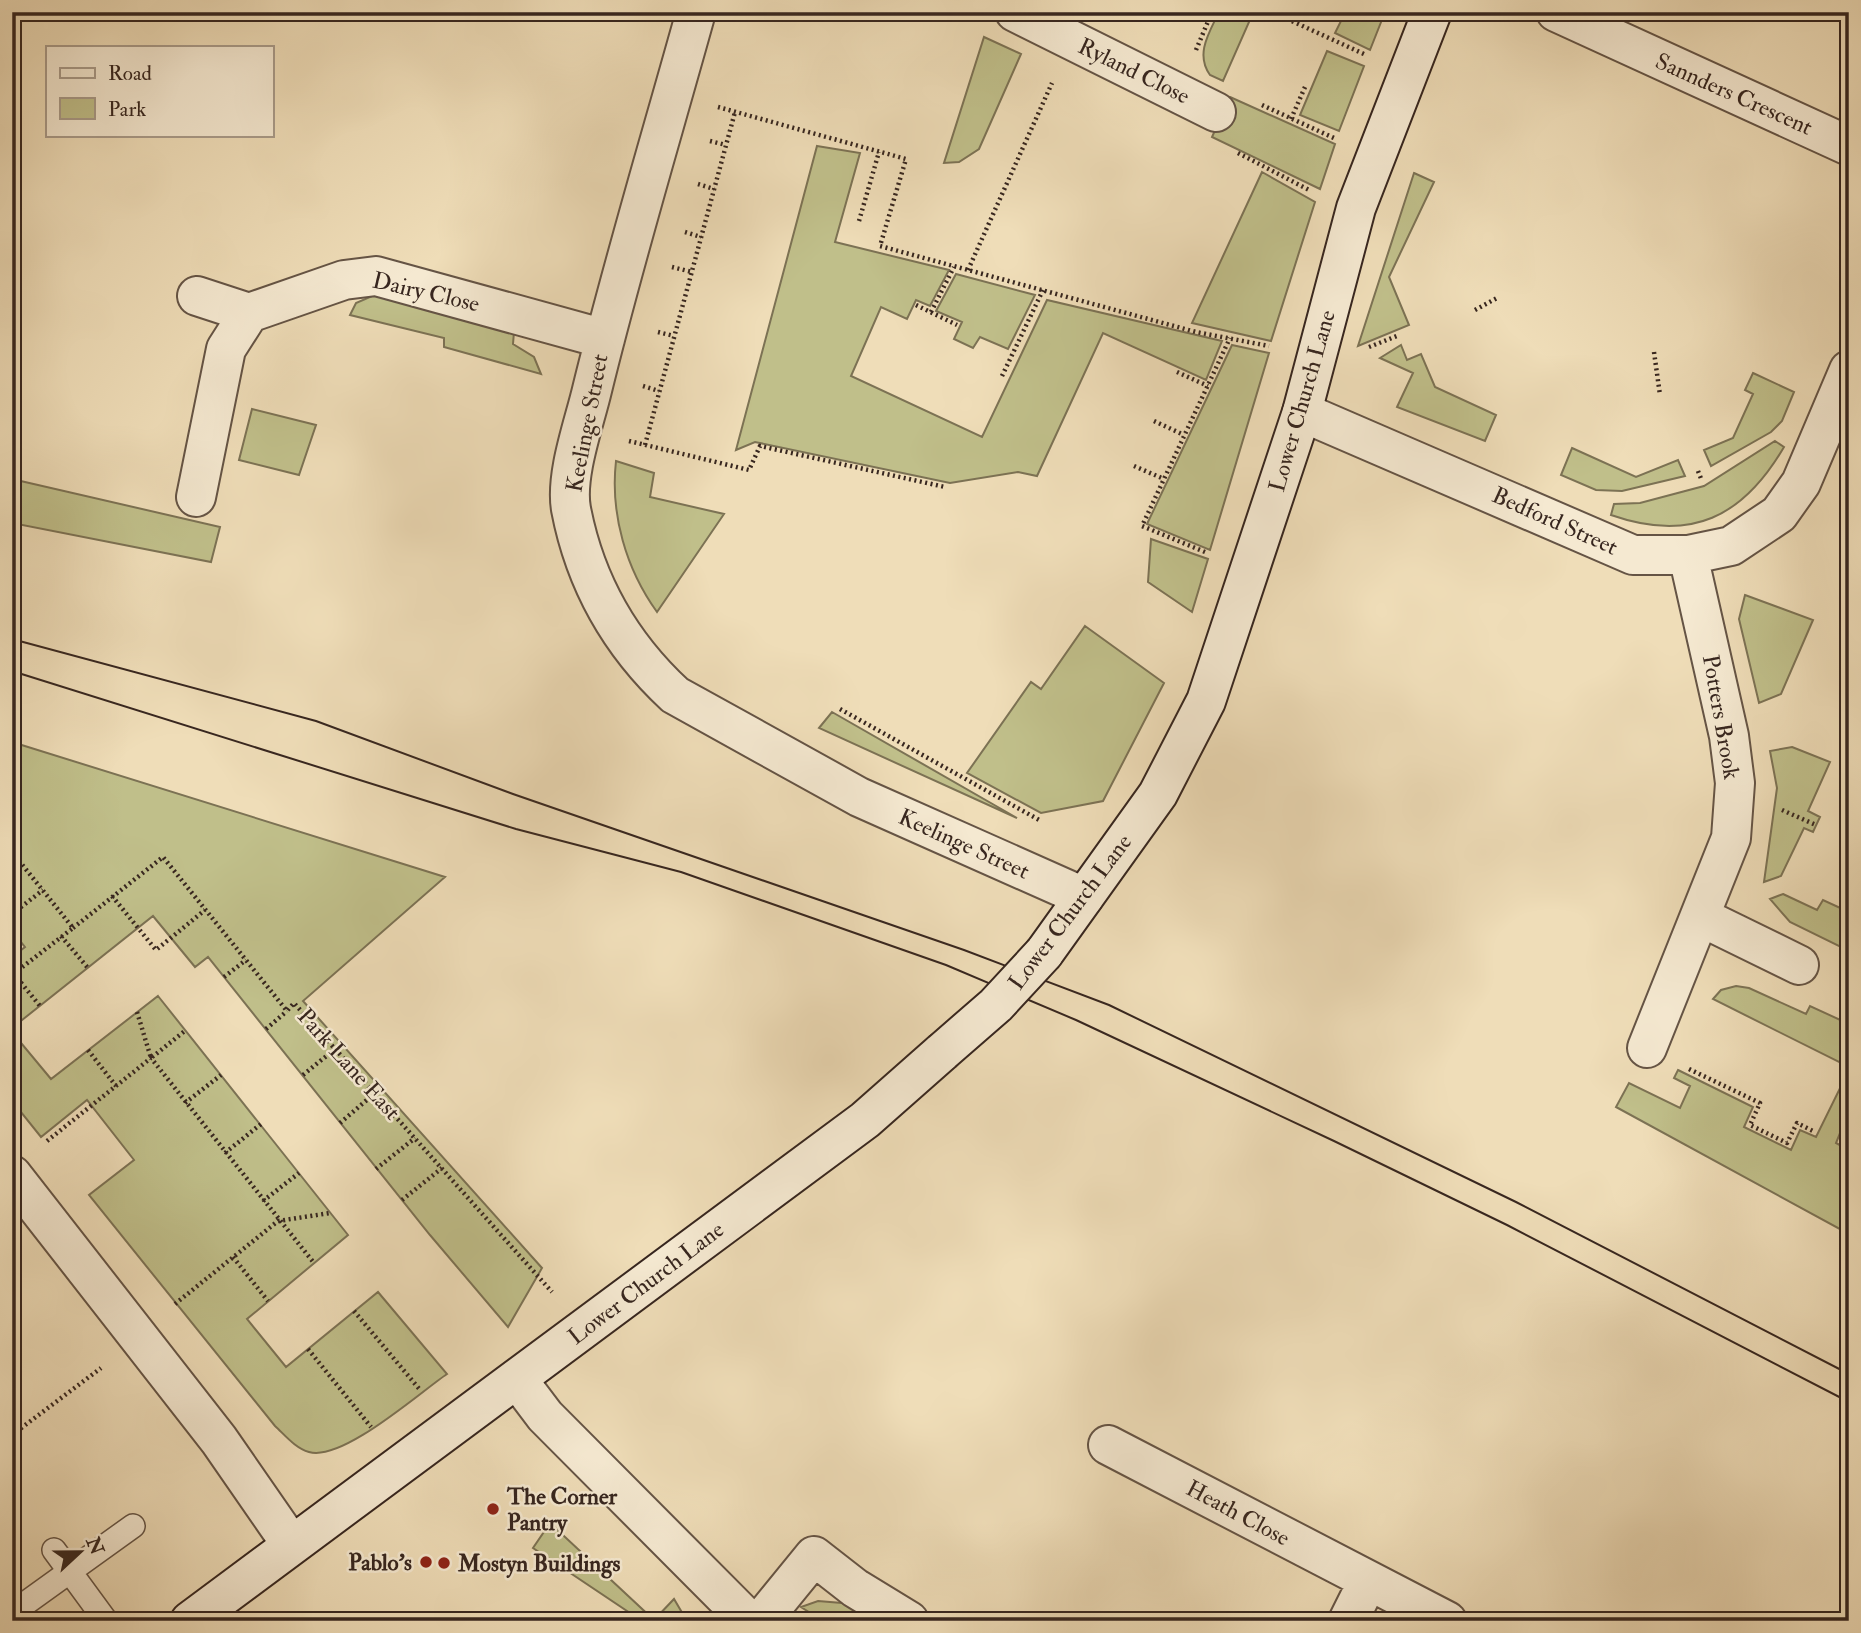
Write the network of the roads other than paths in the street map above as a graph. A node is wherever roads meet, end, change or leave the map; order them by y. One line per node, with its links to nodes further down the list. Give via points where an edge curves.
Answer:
1 (696, 12): 10 (street, Keelinge Street)
2 (1015, 12): 6 (street, Ryland Close)
3 (1432, 12): 12 (street, Lower Church Lane, via 1356,208)
4 (1556, 12): 5 (street, Sannders Crescent)
5 (1625, 27): 7 (street, Sannders Crescent)
6 (1216, 112)
7 (1849, 146)
8 (197, 296): 9 (street)
9 (249, 313): 10 (street, Dairy Close, via 344,280 376,276); 13 (street, via 226,349)
10 (604, 339): 15 (street, Keelinge Street, via 574,463 571,507 606,612 651,673 675,695 859,797)
11 (1849, 370): 14 (street, Bedford Street, via 1801,484 1779,514 1731,546)
12 (1302, 412): 14 (street, Bedford Street, via 1633,555); 15 (street, Lower Church Lane, via 1206,701 1158,794)
13 (197, 497)
14 (1688, 555): 16 (street, Potters Brook, via 1729,736 1735,783 1731,838)
15 (1084, 897): 20 (street, Lower Church Lane, bridge, via 1044,953 996,1006 865,1120)
16 (1701, 917): 17 (street); 18 (street, Potters Brook)
17 (1799, 965)
18 (1647, 1048)
19 (12, 1175): 23 (street, via 219,1440)
20 (517, 1379): 23 (street, Lower Church Lane); 30 (street, via 545,1416)
21 (1108, 1445): 26 (street, Heath Close)
22 (133, 1526): 25 (lane)
23 (291, 1544): 28 (street, Lower Church Lane)
24 (54, 1550): 25 (lane)
25 (69, 1572): 27 (lane); 29 (lane)
26 (1368, 1581): 33 (street); 34 (street, Heath Close)
27 (12, 1613)
28 (209, 1615)
29 (106, 1621)
30 (749, 1621)
31 (761, 1621): 32 (street, via 814,1556)
32 (909, 1621)
33 (1348, 1621)
34 (1447, 1621)

